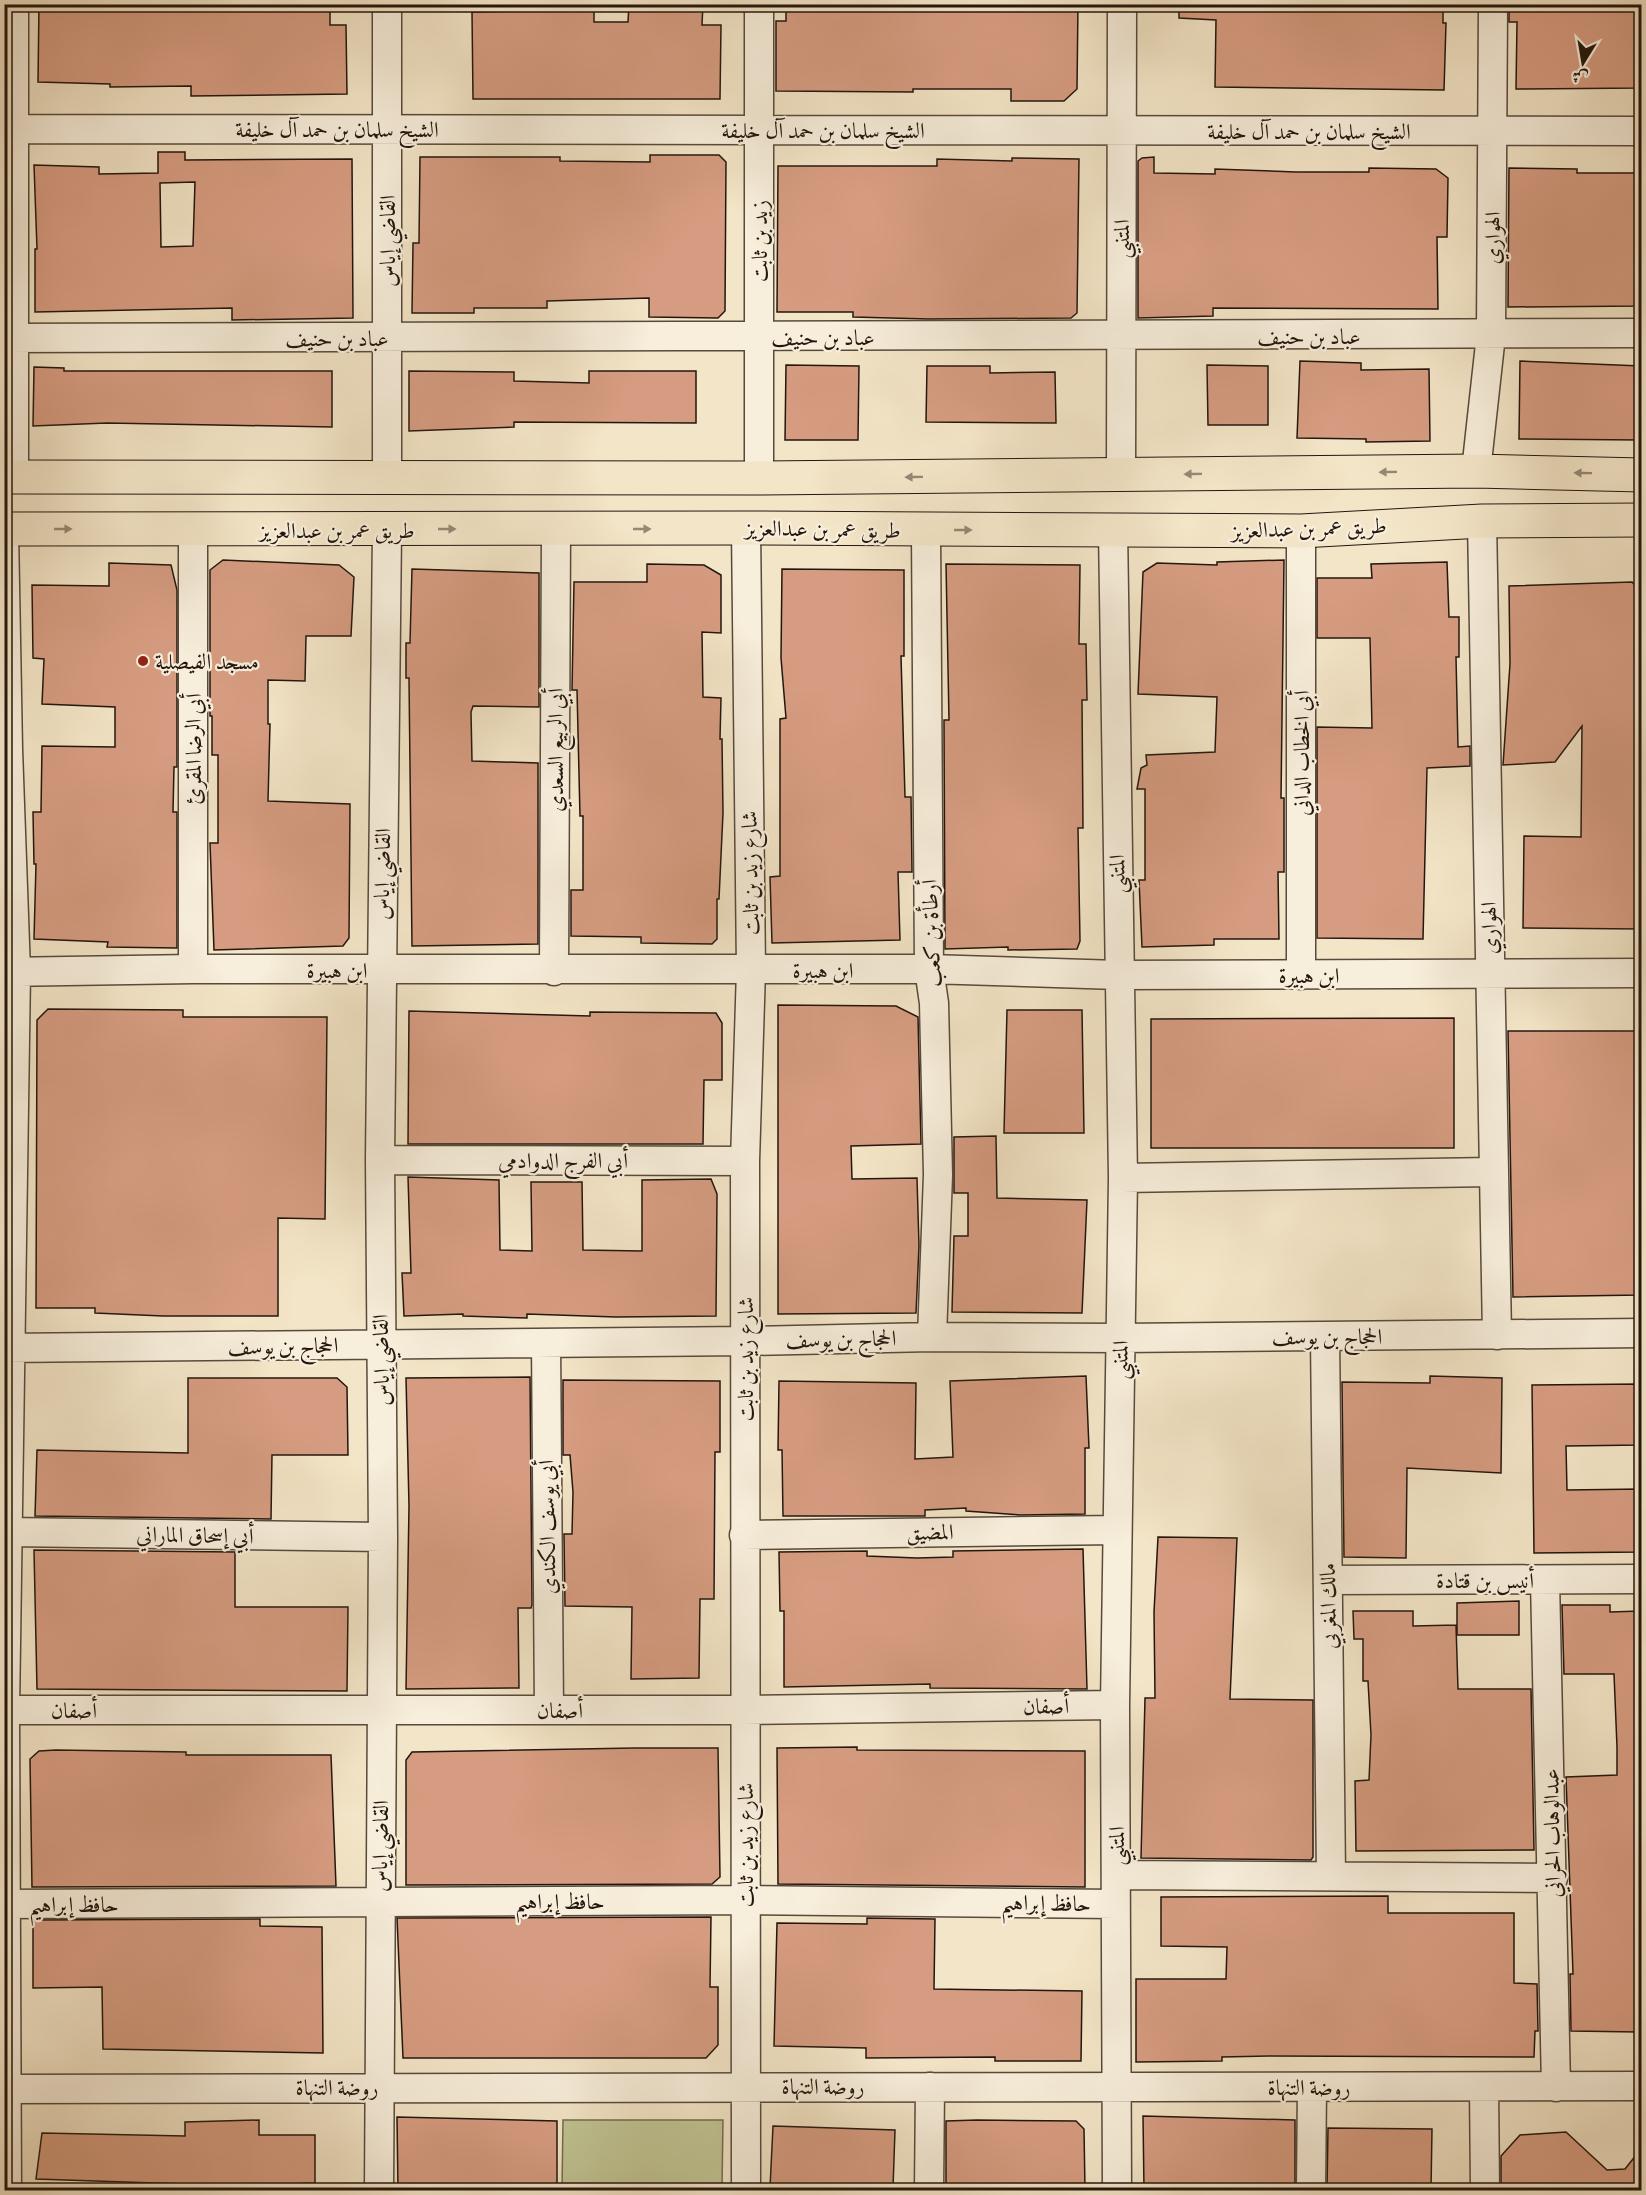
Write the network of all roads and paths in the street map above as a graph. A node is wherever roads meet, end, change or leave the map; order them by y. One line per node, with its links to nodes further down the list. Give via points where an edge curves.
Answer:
1 (14, 4): 6 (street)
2 (387, 4): 7 (street, القاضي إياس)
3 (759, 4): 8 (street, زيد بن ثابت)
4 (1122, 4): 9 (street, المتنبي)
5 (1493, 4): 10 (street, الهواري)
6 (9, 129): 7 (street, الشيخ سلمان بن حمد آل خليفة); 16 (street)
7 (387, 129): 8 (street, الشيخ سلمان بن حمد آل خليفة); 17 (street, القاضي إياس)
8 (759, 130): 9 (street, الشيخ سلمان بن حمد آل خليفة); 15 (street, زيد بن ثابت)
9 (1122, 130): 10 (street, الشيخ سلمان بن حمد آل خليفة); 14 (street, المتنبي)
10 (1492, 131): 11 (street, الشيخ سلمان بن حمد آل خليفة); 13 (street, الهواري)
11 (1641, 131)
12 (1641, 333): 13 (street, عباد بن حنيف)
13 (1491, 335): 14 (street, عباد بن حنيف); 18 (street, الهواري)
14 (1121, 336): 15 (street, عباد بن حنيف); 19 (street, المتنبي)
15 (759, 337): 17 (street, عباد بن حنيف); 23 (street, زيد بن ثابت)
16 (9, 338): 17 (street, عباد بن حنيف); 21 (street)
17 (387, 338): 22 (street, القاضي إياس)
18 (1476, 471): 19 (main road, one-way to 19); 20 (main road, one-way to 18)
19 (1121, 474): 23 (main road, one-way to 23)
20 (1641, 475)
21 (9, 477): 22 (main road)
22 (387, 477): 23 (main road)
23 (759, 478)
24 (1641, 520): 25 (main road, طريق عمر بن عبدالعزيز)
25 (1482, 521): 33 (main road, طريق عمر بن عبدالعزيز); 41 (street, الهواري)
26 (746, 528): 27 (main road, طريق عمر بن عبدالعزيز, one-way to 26); 32 (main road, طريق عمر بن عبدالعزيز); 38 (street, شارع زيد بن ثابت)
27 (556, 529): 31 (main road, طريق عمر بن عبدالعزيز, one-way to 27); 39 (street, أبي الربيع السعدي)
28 (1113, 529): 32 (main road, طريق عمر بن عبدالعزيز, one-way to 28); 33 (main road, طريق عمر بن عبدالعزيز); 43 (street, المتنبي)
29 (4, 530): 30 (main road, طريق عمر بن عبدالعزيز, one-way to 30); 34 (street)
30 (192, 530): 31 (main road, طريق عمر بن عبدالعزيز); 35 (street, أبي الرضا المقرئ)
31 (387, 530): 37 (street, القاضي إياس)
32 (926, 530): 36 (street, أرطأة بن كعب)
33 (1301, 531): 44 (street, أبي الخطاب الداني)
34 (6, 749): 40 (street)
35 (192, 969): 37 (street, ابن هبيرة); 40 (street, ابن هبيرة)
36 (929, 969): 38 (street, ابن هبيرة); 43 (street, ابن هبيرة); 53 (street, أرطأة بن كعب, via 934,1003 938,1175)
37 (381, 970): 39 (street, ابن هبيرة); 45 (street, القاضي إياس)
38 (751, 970): 39 (street, ابن هبيرة); 46 (street, شارع زيد بن ثابت)
39 (554, 971)
40 (10, 972): 47 (street)
41 (1490, 973): 42 (street, ابن هبيرة); 44 (street, ابن هبيرة); 48 (street, الهواري)
42 (1641, 973)
43 (1118, 975): 44 (street, ابن هبيرة); 49 (street, المتنبي)
44 (1301, 975)
45 (380, 1160): 46 (street, أبي الفرج الدوادمي); 57 (street, القاضي إياس)
46 (746, 1161): 55 (street, شارع زيد بن ثابت)
47 (8, 1163): 58 (street)
48 (1492, 1172): 49 (street); 51 (street, الهواري)
49 (1123, 1178): 54 (street, المتنبي)
50 (1641, 1333): 51 (street, الحجاج بن يوسف)
51 (1497, 1335): 52 (street, الحجاج بن يوسف)
52 (1325, 1336): 54 (street, الحجاج بن يوسف); 64 (street, مالك المغربي)
53 (932, 1337): 54 (street, الحجاج بن يوسف); 55 (street, الحجاج بن يوسف)
54 (1120, 1338): 59 (street, المتنبي)
55 (746, 1341): 56 (street, الحجاج بن يوسف); 61 (street, شارع زيد بن ثابت)
56 (546, 1343): 57 (street, الحجاج بن يوسف); 69 (street, أبي يوسف الكندي)
57 (380, 1345): 58 (street, الحجاج بن يوسف); 62 (street, القاضي إياس)
58 (7, 1348): 60 (street)
59 (1117, 1530): 61 (street, المضيق); 66 (street, المتنبي)
60 (7, 1532): 62 (street, أبي إسحاق الماراني); 67 (street)
61 (744, 1535): 70 (street, شارع زيد بن ثابت)
62 (383, 1537): 68 (street, القاضي إياس)
63 (1641, 1579): 65 (street, أنيس بن قتادة)
64 (1328, 1580): 65 (street, أنيس بن قتادة); 72 (street, مالك المغربي)
65 (1545, 1580): 73 (street, عبدالوهاب الحراني)
66 (1115, 1705): 70 (street, أصفان); 71 (street, المتنبي)
67 (5, 1710): 68 (street, أصفان); 76 (street)
68 (382, 1710): 69 (street, أصفان); 75 (street, القاضي إياس)
69 (549, 1710): 70 (street, أصفان)
70 (744, 1710): 74 (street, شارع زيد بن ثابت)
71 (1116, 1875): 72 (street, حافظ إبراهيم); 77 (street, المتنبي)
72 (1330, 1876): 73 (street, حافظ إبراهيم)
73 (1553, 1878): 84 (street, عبدالوهاب الحراني)
74 (745, 1900): 75 (street, حافظ إبراهيم); 77 (street, حافظ إبراهيم); 79 (street, شارع زيد بن ثابت)
75 (379, 1902): 76 (street, حافظ إبراهيم); 80 (street, القاضي إياس)
76 (5, 1904): 85 (street)
77 (1115, 1904): 86 (street, المتنبي)
78 (1641, 2085): 84 (street, روضة التنهاة)
79 (747, 2086): 80 (street, روضة التنهاة); 81 (street, روضة التنهاة); 89 (street, شارع زيد بن ثابت)
80 (380, 2087): 85 (street, روضة التنهاة); 88 (street, القاضي إياس)
81 (930, 2087): 86 (street, روضة التنهاة); 90 (street)
82 (1312, 2087): 83 (street, روضة التنهاة); 86 (street, روضة التنهاة); 92 (street)
83 (1484, 2087): 84 (street, روضة التنهاة); 93 (street)
84 (1556, 2087)
85 (6, 2089): 87 (street)
86 (1118, 2089): 91 (street, المتنبي)
87 (7, 2190)
88 (379, 2190)
89 (746, 2190)
90 (929, 2190)
91 (1117, 2190)
92 (1311, 2190)
93 (1485, 2190)

